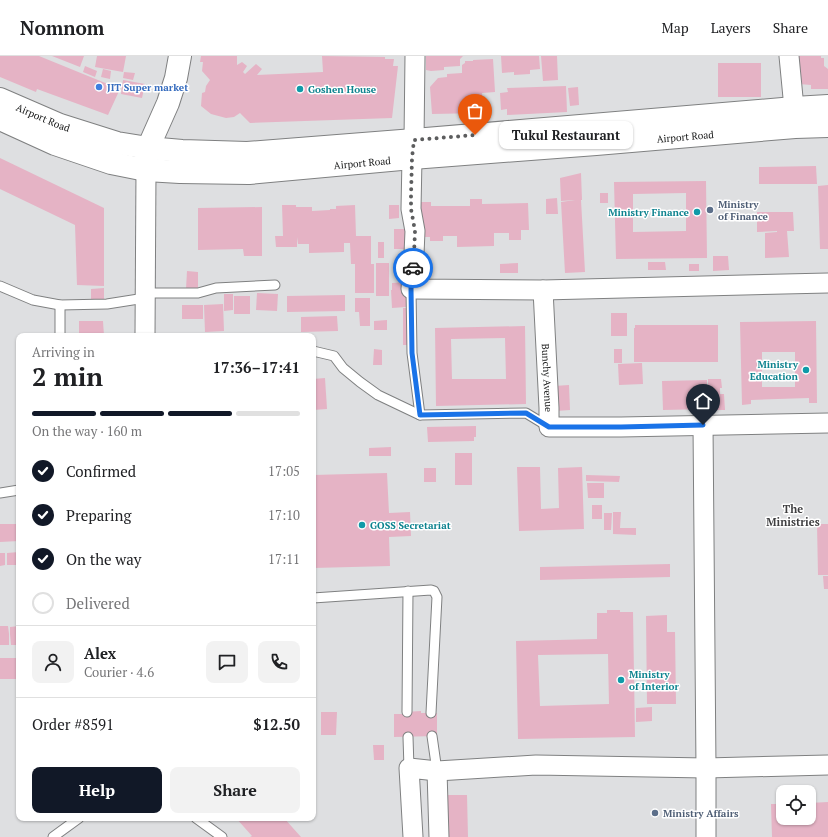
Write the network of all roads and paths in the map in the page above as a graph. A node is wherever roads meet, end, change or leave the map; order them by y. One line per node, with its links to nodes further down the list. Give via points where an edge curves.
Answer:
1 (180, 56): 9 (main road, via 168,103)
2 (415, 56): 10 (street)
3 (789, 56): 6 (street)
4 (0, 99): 9 (main road, Airport Road, via 60,125 117,143)
5 (828, 106): 6 (main road, Airport Road)
6 (794, 108): 10 (main road, Airport Road)
7 (0, 120): 11 (main road, Airport Road, via 55,144 111,163)
8 (828, 126): 10 (main road, Airport Road, via 596,144)
9 (148, 148): 10 (main road, Airport Road, via 247,153); 11 (main road)
10 (413, 149): 11 (main road, Airport Road, via 249,173); 15 (street, via 411,209 415,231)
11 (146, 170): 17 (street)
12 (828, 283): 16 (street)
13 (275, 285): 17 (lane)
14 (0, 286): 18 (lane, via 34,300)
15 (411, 289): 16 (street); 22 (lane, via 412,353)
16 (543, 290): 25 (street, Bunchy Avenue)
17 (145, 296): 18 (lane, via 107,304); 20 (street)
18 (60, 305): 19 (lane)
19 (60, 333)
20 (145, 333)
21 (316, 352): 22 (lane, via 334,356 343,368 378,395)
22 (420, 415): 25 (lane, via 526,413)
23 (828, 424): 24 (street, Bunchy Avenue)
24 (703, 425): 25 (street, Bunchy Avenue); 36 (street)
25 (549, 427)
26 (16, 490): 27 (lane)
27 (0, 493)
28 (408, 591): 29 (lane); 30 (lane); 31 (lane, via 431,590 437,598)
29 (316, 598)
30 (407, 712)
31 (431, 713)
32 (408, 736): 35 (lane)
33 (432, 736): 37 (lane)
34 (828, 765): 36 (street)
35 (409, 768): 37 (street); 42 (street)
36 (706, 768): 37 (street, via 536,765); 44 (street)
37 (437, 771): 43 (street)
38 (75, 821): 40 (lane)
39 (200, 821): 41 (lane)
40 (53, 837)
41 (222, 837)
42 (413, 837)
43 (438, 837)
44 (706, 837)

